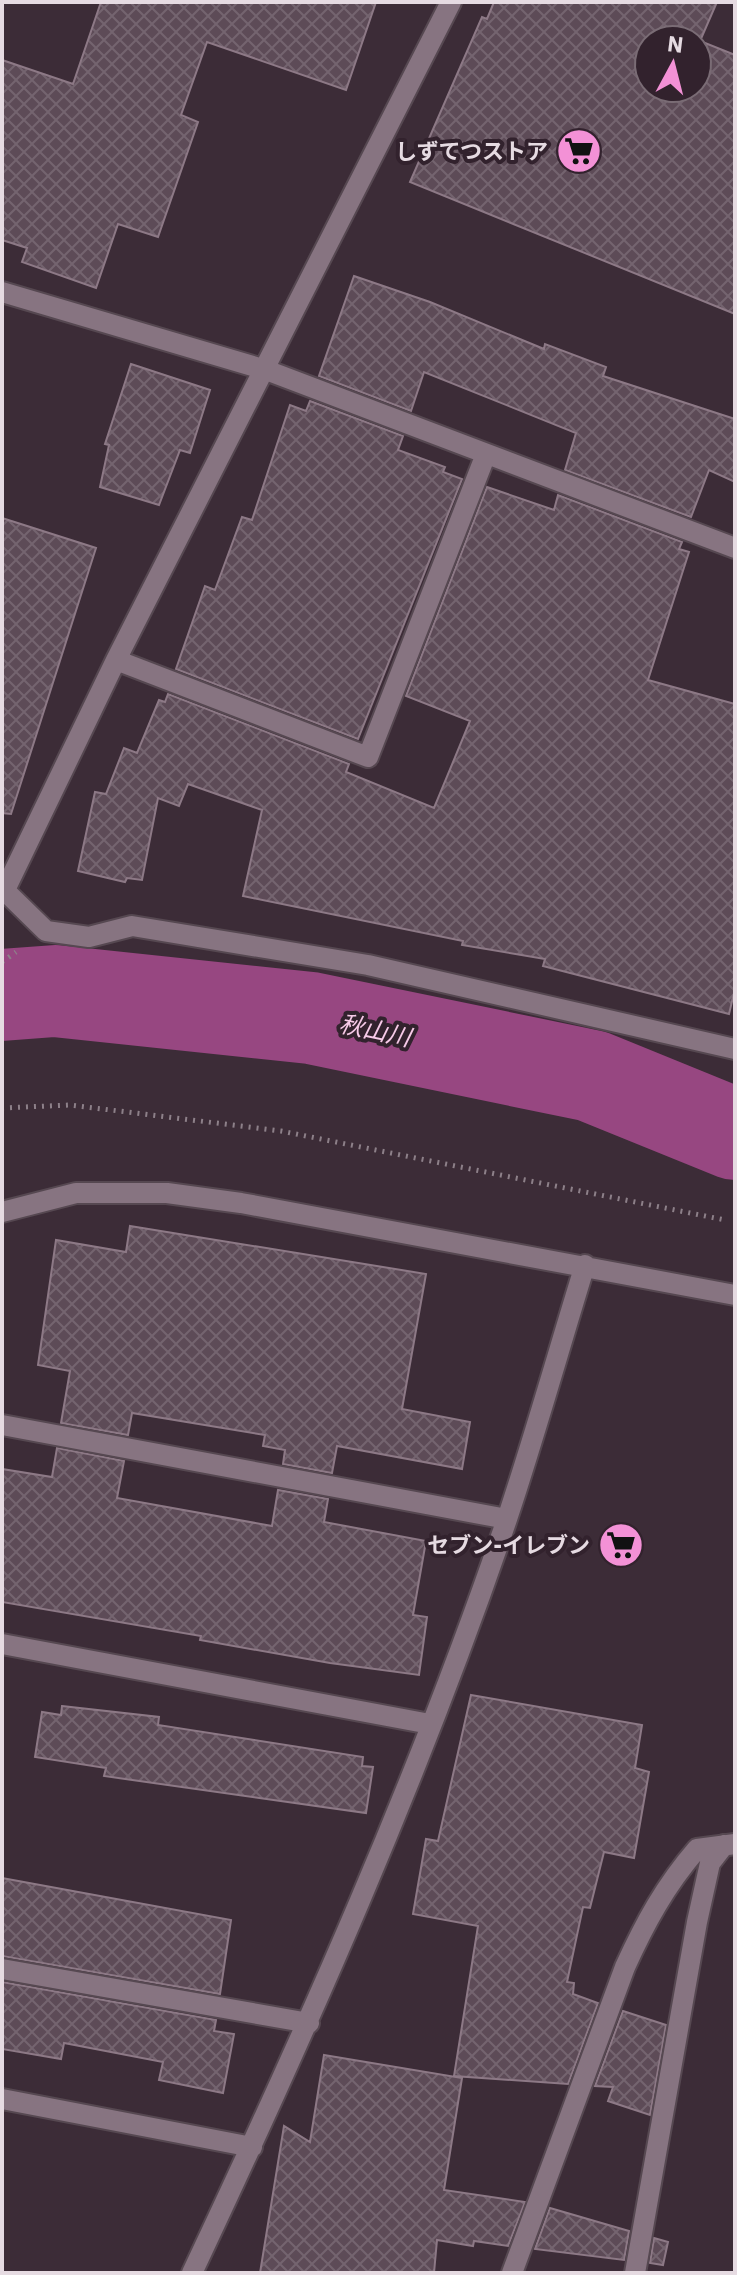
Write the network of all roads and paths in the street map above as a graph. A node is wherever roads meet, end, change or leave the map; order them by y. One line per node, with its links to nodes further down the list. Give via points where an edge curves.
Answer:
1 (451, 2): 3 (street)
2 (2, 292): 3 (street)
3 (266, 370): 4 (street); 6 (street)
4 (486, 454): 5 (street); 6 (street, via 368,757)
5 (735, 548)
6 (116, 660): 7 (street)
7 (3, 889): 8 (street, via 46,931 89,937 132,926 368,965)
8 (735, 1049)
9 (2, 1108): 11 (path, via 70,1105 281,1131)
10 (2, 1212): 12 (street, via 76,1193 167,1193)
11 (725, 1220)
12 (585, 1265): 13 (street); 15 (street)
13 (735, 1295)
14 (2, 1425): 15 (street)
15 (507, 1519): 17 (street)
16 (2, 1644): 17 (street)
17 (430, 1724): 20 (street)
18 (730, 1845): 24 (street, via 697,1849 647,1918); 25 (street, via 710,1863)
19 (2, 1969): 20 (street)
20 (309, 2023): 22 (street)
21 (2, 2099): 22 (street)
22 (252, 2147): 23 (street)
23 (192, 2273)
24 (512, 2273)
25 (635, 2273)

